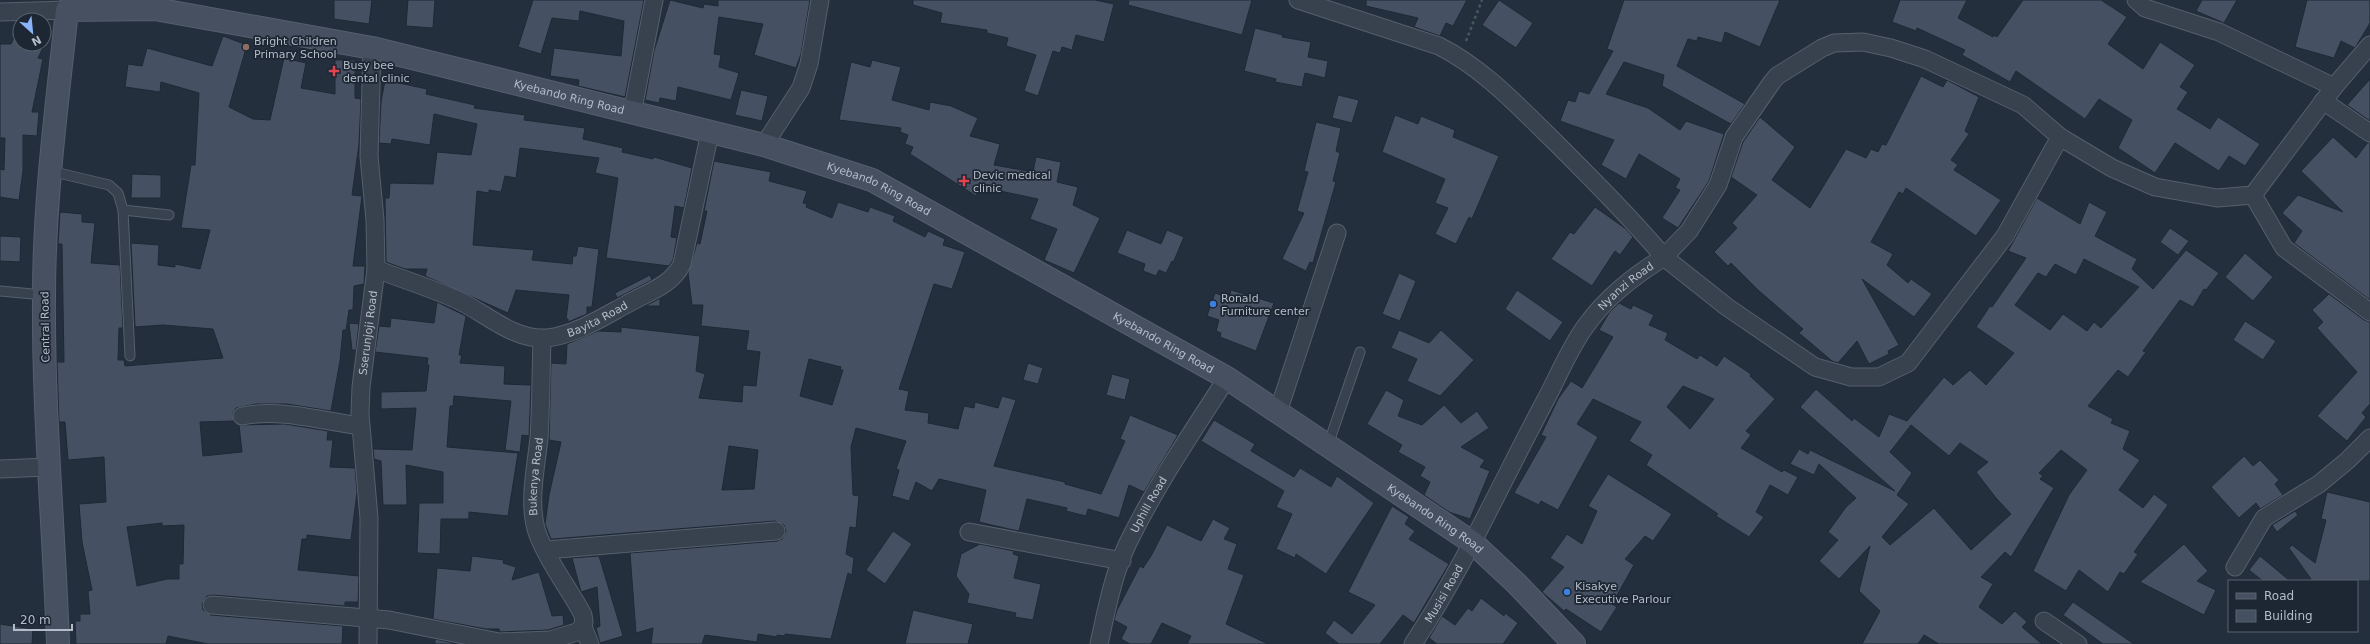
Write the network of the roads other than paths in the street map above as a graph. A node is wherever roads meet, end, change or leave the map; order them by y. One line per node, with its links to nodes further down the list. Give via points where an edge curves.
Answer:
1 (654, 0): 12 (street)
2 (820, 0): 16 (street, via 809,64 801,88)
3 (1298, 0): 22 (street, via 1439,46 1460,57 1515,102)
4 (2144, 2): 10 (street, via 2219,32)
5 (155, 4): 6 (street, Kyebando Ring Road); 9 (street, Kyebando Ring Road)
6 (56, 7): 7 (street); 17 (street, Central Road)
7 (0, 12)
8 (2370, 45): 10 (street)
9 (372, 48): 12 (street, Kyebando Ring Road); 23 (street, Sserunjoji Road, via 369,156 375,220)
10 (2334, 87): 11 (street)
11 (2323, 101): 14 (street); 18 (street)
12 (632, 114): 13 (street, Kyebando Ring Road)
13 (710, 132): 16 (street, Kyebando Ring Road); 27 (street, Bayita Road, via 682,264 678,271 659,288 585,326)
14 (2370, 133)
15 (2060, 137): 18 (street, via 2112,168 2155,187 2217,198); 22 (street, via 2023,105 1925,59 1863,42 1834,43 1777,76 1772,82 1734,137 1718,185 1689,231); 22 (street, Nyanzi Road, via 2005,236 1908,363 1879,377 1851,377 1815,368 1727,307)
16 (764, 145): 30 (street, Kyebando Ring Road, via 872,180)
17 (50, 171): 19 (lane, via 109,184 118,193); 25 (street, Central Road)
18 (2253, 195): 26 (street, via 2284,248)
19 (123, 210): 20 (lane); 29 (lane)
20 (169, 214)
21 (1337, 233): 31 (street)
22 (1664, 257): 40 (street, Nyanzi Road, via 1631,278 1609,298 1585,327)
23 (376, 269): 27 (street, Bayita Road, via 453,298 507,328); 33 (street, Sserunjoji Road, via 361,387)
24 (0, 291): 25 (lane)
25 (44, 295): 36 (street, Central Road)
26 (2370, 312)
27 (542, 338): 41 (street, Bukenya Road, via 534,506 538,534)
28 (1360, 352): 35 (lane)
29 (130, 356)
30 (1227, 378): 31 (street, Kyebando Ring Road); 42 (street, Uphill Road, via 1180,450 1127,546)
31 (1278, 412): 35 (street, Kyebando Ring Road)
32 (242, 416): 33 (street, via 284,414)
33 (360, 426): 45 (street, Sserunjoji Road, via 368,489)
34 (2370, 438): 43 (street, via 2319,484 2264,518)
35 (1328, 445): 40 (street, Kyebando Ring Road)
36 (48, 467): 37 (street); 48 (street, Central Road)
37 (0, 469)
38 (776, 531): 41 (street)
39 (969, 532): 42 (street)
40 (1473, 543): 52 (street, Musisi Road, via 1437,608); 53 (street, Kyebando Ring Road, via 1517,584)
41 (546, 550): 47 (street, Bukenya Road, via 583,615)
42 (1122, 561): 51 (street, Uphill Road)
43 (2236, 567)
44 (212, 605): 45 (street, via 246,610)
45 (369, 618): 47 (street, via 499,642 550,640 576,634); 49 (street, Sserunjoji Road)
46 (2044, 621): 54 (street)
47 (583, 627): 50 (street, Bukenya Road)
48 (58, 644)
49 (368, 644)
50 (590, 644)
51 (1099, 644)
52 (1412, 644)
53 (1574, 644)
54 (2078, 644)

